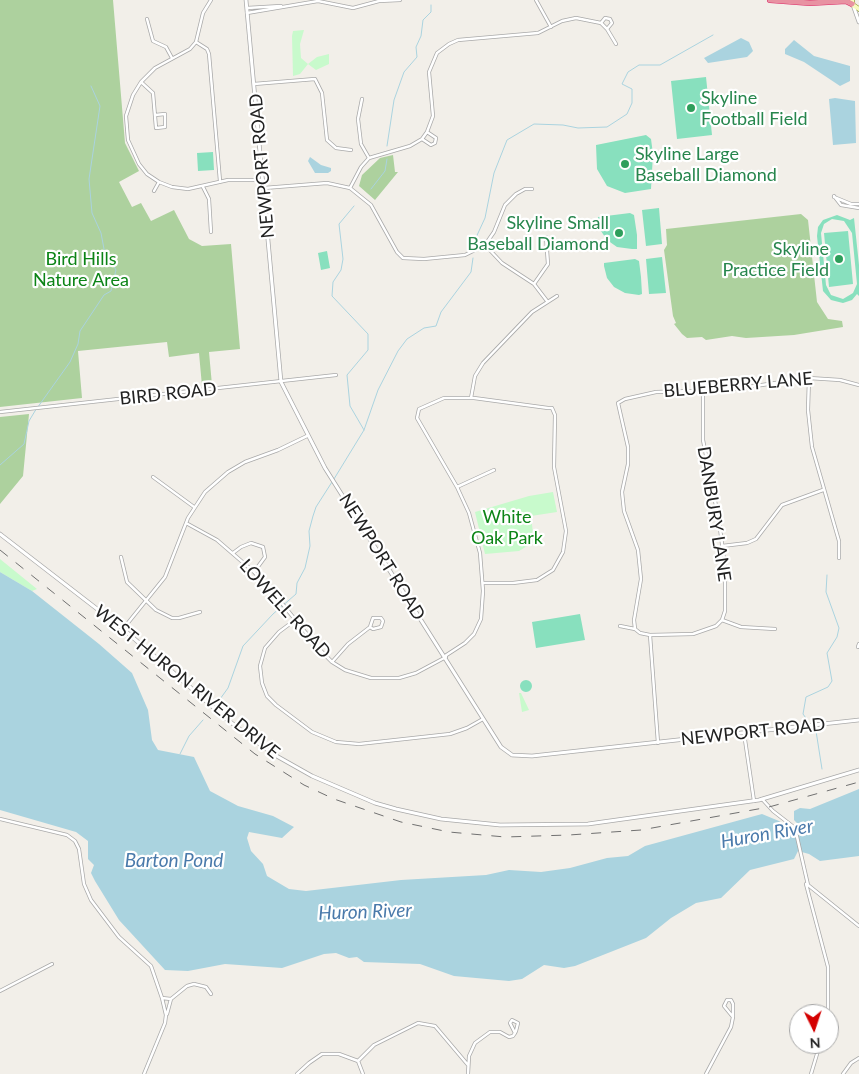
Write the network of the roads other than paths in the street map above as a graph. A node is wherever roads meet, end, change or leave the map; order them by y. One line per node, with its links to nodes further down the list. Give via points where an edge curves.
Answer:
1 (211, 0): 14 (street, via 203,13)
2 (246, 0): 8 (street, NEWPORT ROAD)
3 (400, 0): 8 (street, via 379,1 354,8 318,1)
4 (536, 0): 12 (street)
5 (770, 0): 6 (highway)
6 (852, 3): 7 (main road); 10 (street)
7 (859, 9)
8 (247, 10): 18 (street, NEWPORT ROAD)
9 (147, 19): 16 (street, via 152,41 166,47)
10 (859, 22)
11 (601, 23): 12 (street, via 576,18); 13 (street); 13 (street, via 610,18 612,23)
12 (550, 27): 21 (street, via 538,33 458,40 440,50 429,72 433,116)
13 (608, 28): 15 (street)
14 (196, 42): 16 (street); 27 (street, via 207,48 209,54)
15 (616, 44)
16 (172, 58): 17 (street)
17 (141, 82): 20 (street, via 153,93); 26 (street, via 126,116 128,140 138,164)
18 (254, 84): 23 (street, via 313,78 321,89 327,140 336,148); 25 (street, NEWPORT ROAD)
19 (362, 99): 24 (street, via 358,119 361,144)
20 (155, 115): 20 (street, via 156,128 165,127 165,114)
21 (427, 132): 22 (street); 22 (street, via 436,138 435,143 431,145)
22 (422, 139): 24 (street, via 410,146)
23 (351, 150)
24 (369, 158): 30 (street)
25 (264, 180): 27 (street); 29 (street, NEWPORT ROAD)
26 (158, 182): 28 (street, via 179,189); 32 (street)
27 (220, 182): 28 (street)
28 (203, 187): 34 (street, via 209,200)
29 (264, 188): 30 (street, via 327,183); 42 (street, NEWPORT ROAD)
30 (350, 188): 36 (street, via 371,205 388,239 403,258 465,255)
31 (532, 189): 36 (street, via 521,191 505,205)
32 (154, 191)
33 (859, 206): 33 (street, via 851,204 834,196 841,205)
34 (211, 232)
35 (546, 237): 37 (street, via 548,264)
36 (485, 245): 37 (street, via 502,263)
37 (534, 284): 39 (street)
38 (557, 296): 39 (street)
39 (547, 301): 45 (street, via 483,363 475,376)
40 (336, 375): 42 (street, BIRD ROAD)
41 (809, 378): 43 (street, BLUEBERRY LANE); 44 (street, BLUEBERRY LANE, via 728,390); 51 (street, via 809,431)
42 (281, 382): 46 (street, BIRD ROAD); 47 (street, NEWPORT ROAD)
43 (859, 385)
44 (703, 390): 55 (street, DANBURY LANE, via 703,440); 68 (street, BLUEBERRY LANE, via 656,392 618,403 628,447 622,492 624,511 638,550 641,579)
45 (470, 398): 50 (street, LOWELL ROAD, via 444,398 419,409 418,422); 60 (street, via 554,411 554,467 566,531 563,552 553,570 537,580)
46 (0, 412)
47 (307, 436): 52 (street, via 228,472 205,492); 71 (street, NEWPORT ROAD)
48 (494, 470): 50 (street)
49 (153, 477): 52 (street)
50 (457, 487): 60 (street, LOWELL ROAD, via 476,534)
51 (823, 490): 55 (street, via 782,505 756,539); 58 (street, via 839,542)
52 (194, 507): 53 (street)
53 (186, 523): 56 (street, LOWELL ROAD, via 206,532); 61 (street, via 165,577)
54 (0, 534): 67 (street, WEST HURON RIVER DRIVE)
55 (722, 546): 64 (street, DANBURY LANE, via 726,601)
56 (233, 553): 59 (street, LOWELL ROAD); 59 (street, via 251,543 262,547 265,557)
57 (121, 557): 61 (street, via 127,582)
58 (839, 558)
59 (254, 572): 63 (street, LOWELL ROAD)
60 (483, 583): 71 (street, LOWELL ROAD, via 481,619 474,634)
61 (147, 602): 62 (street, via 172,618 187,618); 67 (street)
62 (200, 612)
63 (295, 620): 72 (street, LOWELL ROAD); 73 (street, via 265,648 260,666 262,683 267,696 276,705 312,732 336,742 359,744 450,734)
64 (722, 620): 69 (street, via 741,627); 70 (street, via 716,626 693,634)
65 (620, 626): 68 (street)
66 (370, 627): 66 (street, via 373,618 383,621 381,627); 72 (street)
67 (123, 629): 79 (street, WEST HURON RIVER DRIVE, via 221,715 279,758 312,776 393,808 486,824 553,826 663,815)
68 (635, 629): 70 (street)
69 (775, 629)
70 (650, 636): 76 (street)
71 (445, 656): 72 (street, LOWELL ROAD, via 416,673 393,678 357,675); 73 (street, NEWPORT ROAD)
72 (332, 662)
73 (483, 719): 76 (street, NEWPORT ROAD, via 501,747 516,756)
74 (859, 720): 75 (street, NEWPORT ROAD)
75 (744, 733): 76 (street, NEWPORT ROAD); 79 (street)
76 (658, 742)
77 (859, 770): 78 (street, WEST HURON RIVER DRIVE)
78 (762, 799): 79 (street, WEST HURON RIVER DRIVE); 81 (street, via 797,832)
79 (754, 801)
80 (0, 819): 86 (street, via 66,835 75,841 84,884 92,900 119,936 151,966)
81 (805, 880): 82 (street, via 819,896); 88 (street, via 828,966)
82 (859, 926)
83 (52, 964): 84 (street)
84 (0, 991)
85 (211, 994): 87 (street, via 206,987 194,984)
86 (162, 998): 87 (street); 89 (street)
87 (171, 999): 89 (street)
88 (828, 1004)
89 (166, 1015): 96 (street)
90 (733, 1017): 90 (street, via 724,1006 727,1000 732,1002); 100 (street, via 726,1039)
91 (515, 1033): 91 (street, via 510,1023 512,1020 518,1023); 95 (street, via 511,1037 500,1032 485,1035 472,1048)
92 (817, 1054): 101 (street)
93 (859, 1058): 102 (street)
94 (358, 1060): 95 (street, via 374,1045 409,1026 427,1023 440,1031); 97 (street, via 339,1054 322,1054); 98 (street)
95 (468, 1065): 99 (street)
96 (144, 1074)
97 (298, 1074)
98 (363, 1074)
99 (468, 1074)
100 (706, 1074)
101 (811, 1074)
102 (843, 1074)

